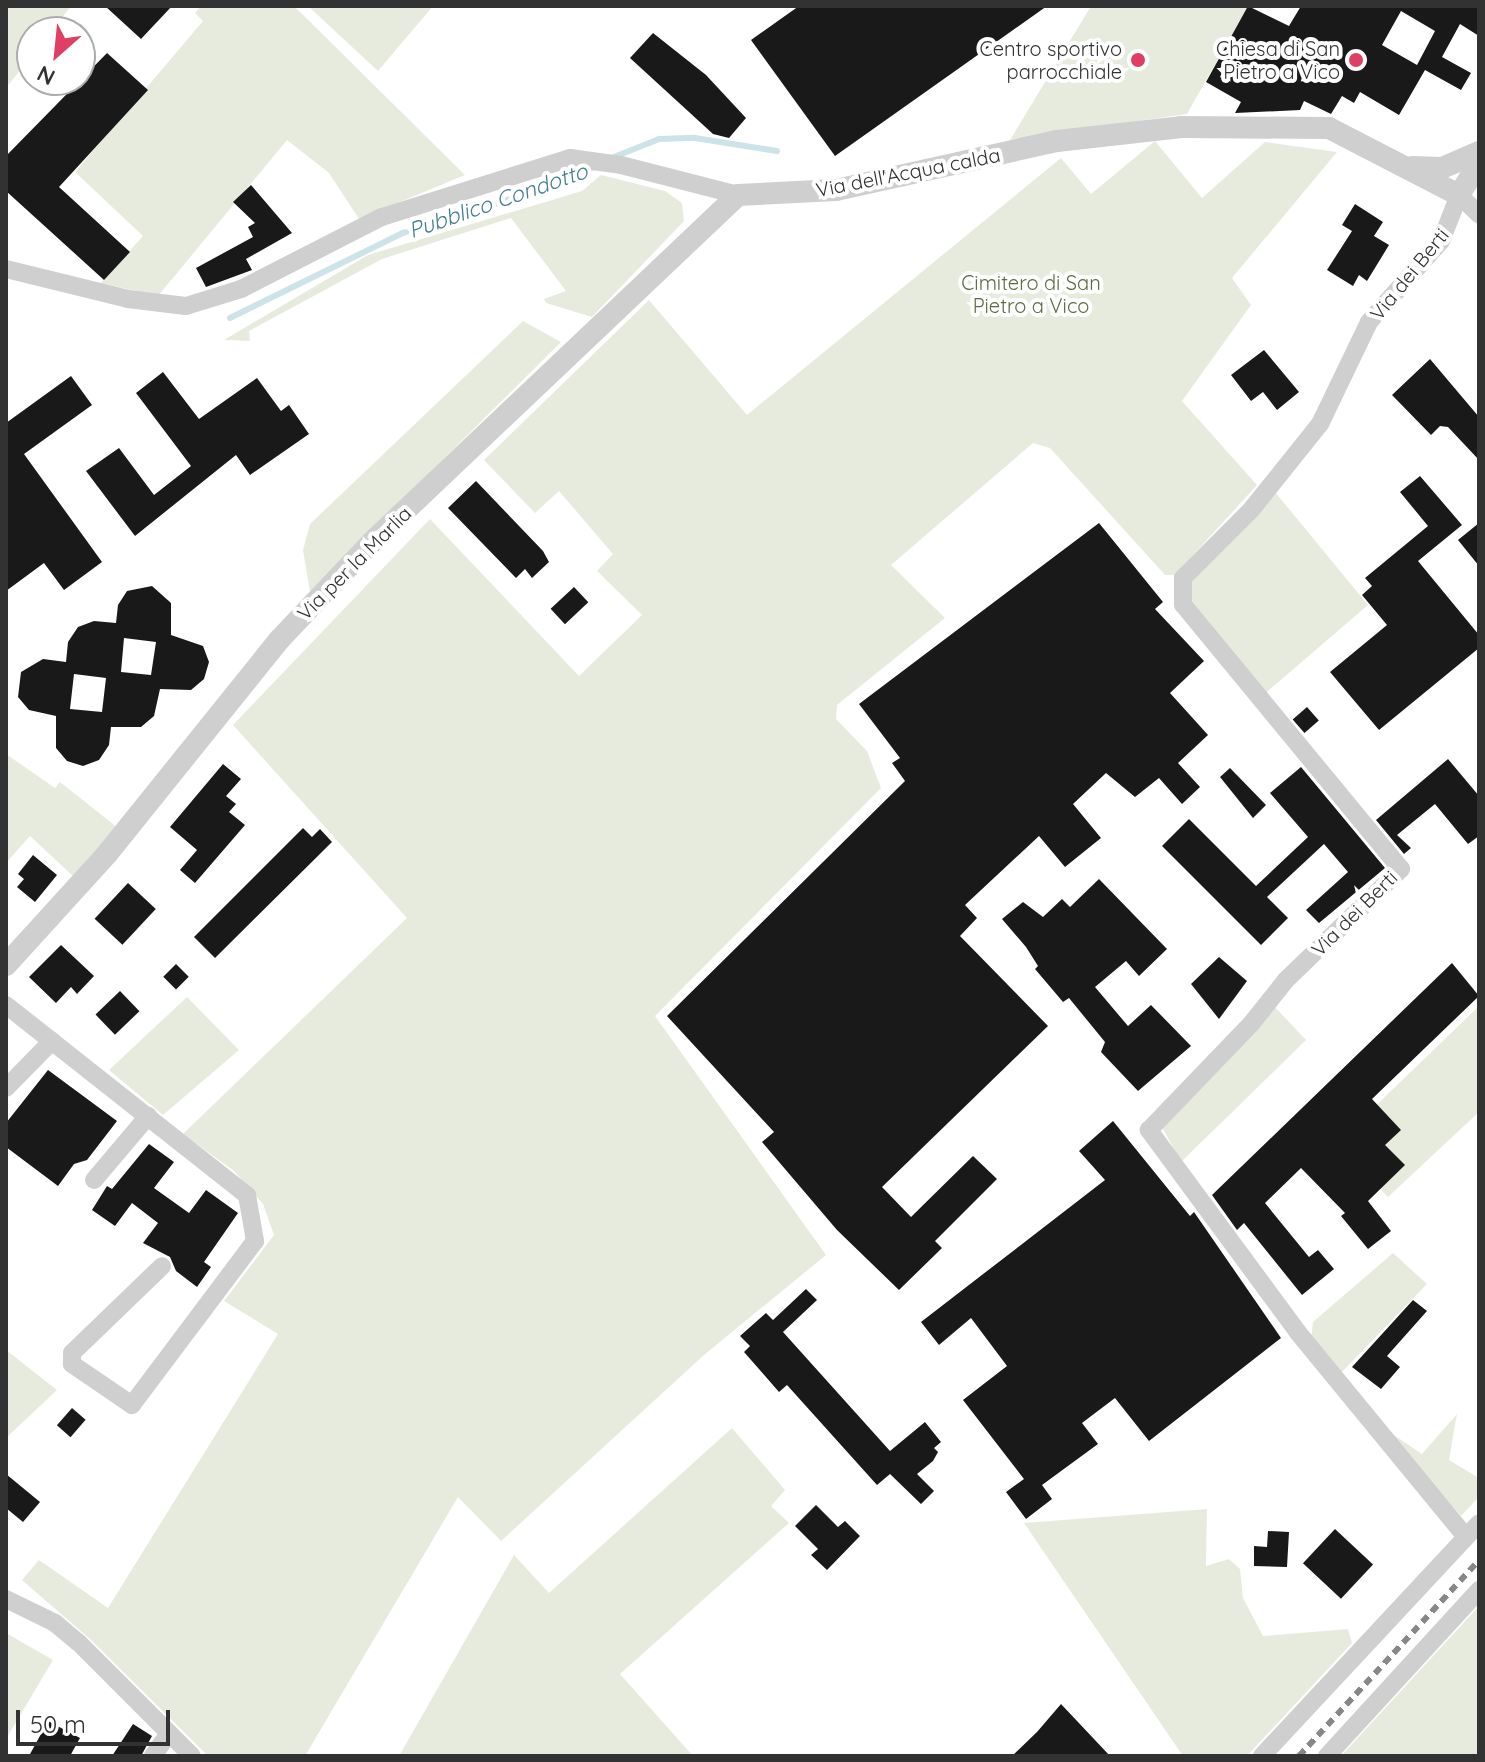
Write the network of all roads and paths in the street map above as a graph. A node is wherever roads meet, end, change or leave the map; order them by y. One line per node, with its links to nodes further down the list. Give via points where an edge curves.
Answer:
1 (1479, 152): 3 (street, Via dell'Acqua calda, via 1442,168)
2 (1479, 163): 5 (street)
3 (1406, 166): 4 (street, Via dell'Acqua calda, via 1329,128 1309,124 1181,127 1057,141 836,190); 5 (street, Via dell'Acqua calda)
4 (738, 195): 7 (street, Via dell'Acqua calda, via 590,158 570,158 382,217 206,303 161,305); 8 (street, Via per la Marlia, via 361,553 280,639 107,854)
5 (1459, 195): 6 (street); 15 (street, Via dei Berti, via 1441,241 1369,322 1320,424 1251,510 1183,578 1180,590 1183,605 1401,869 1286,980 1149,1130 1352,1401)
6 (1479, 214)
7 (6, 269)
8 (6, 965)
9 (6, 1005): 10 (street)
10 (52, 1041): 11 (street); 12 (street)
11 (6, 1088)
12 (148, 1116): 13 (street); 14 (street, via 240,1188 257,1233 132,1405 72,1364 72,1353)
13 (94, 1180)
14 (162, 1266)
15 (1472, 1530): 21 (street)
16 (1479, 1590): 22 (street)
17 (6, 1599): 18 (street, via 55,1623)
18 (169, 1733): 19 (street); 20 (street)
19 (153, 1756)
20 (192, 1756)
21 (1262, 1756)
22 (1327, 1756)

